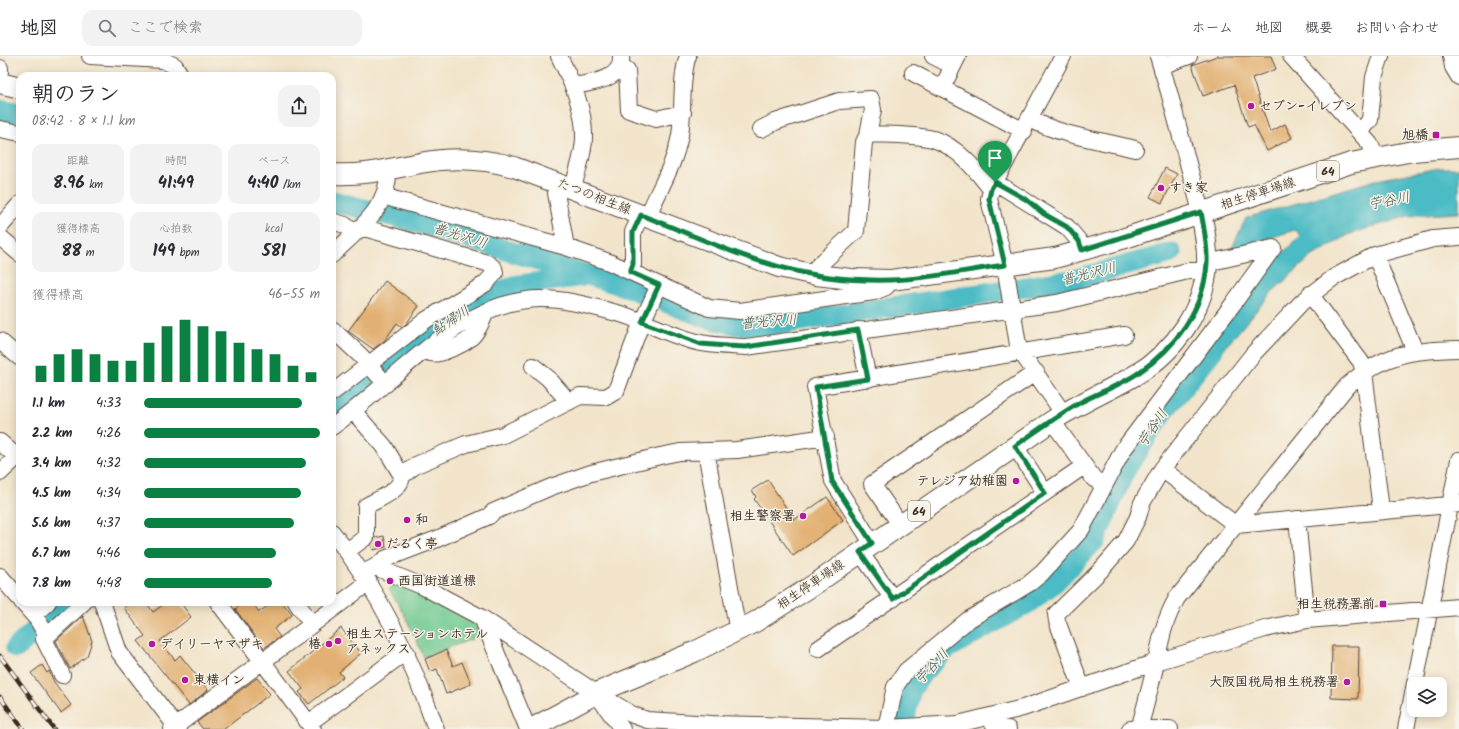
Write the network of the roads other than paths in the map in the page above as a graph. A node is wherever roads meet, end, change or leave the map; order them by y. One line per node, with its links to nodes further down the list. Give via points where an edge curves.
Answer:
1 (90, 56): 15 (street, via 163,60 175,66)
2 (559, 56): 19 (street)
3 (688, 56): 22 (street)
4 (933, 56): 10 (street)
5 (1063, 56): 23 (street)
6 (1189, 56): 11 (street)
7 (1291, 56): 27 (street)
8 (1380, 56): 27 (street, via 1374,77 1370,120)
9 (1451, 56): 17 (street)
10 (956, 61): 21 (street)
11 (1159, 61): 38 (street)
12 (624, 63): 19 (street, via 622,62 614,73 596,82); 22 (street, via 629,110 656,119)
13 (0, 68): 14 (street)
14 (0, 72)
15 (179, 72)
16 (913, 73): 21 (street)
17 (1459, 77)
18 (0, 83): 20 (main road)
19 (572, 86): 34 (street, via 580,109 585,137)
20 (16, 87)
21 (942, 88): 23 (street)
22 (683, 113): 39 (street, via 676,150)
23 (1027, 125): 30 (street, via 1041,125); 35 (street)
24 (0, 129): 26 (street)
25 (761, 129): 28 (street, via 839,101 871,99 873,110)
26 (16, 132)
27 (1360, 132): 31 (street, via 1370,144)
28 (868, 134): 35 (street, via 934,140 946,145); 53 (street, via 864,142 856,232 817,267)
29 (1459, 147): 31 (main road, 相生停車場線 / 64, via 1413,151)
30 (1135, 149)
31 (1376, 158): 38 (main road, 相生停車場線 / 64, via 1351,163)
32 (388, 170): 33 (main road, たつの相生線, via 365,174); 34 (main road, たつの相生線, via 440,160 480,159 514,167); 36 (street, via 389,183)
33 (336, 174)
34 (565, 186): 39 (main road, たつの相生線); 45 (street, via 556,193)
35 (993, 186): 46 (street, via 1027,200 1044,214 1067,227 1079,241); 51 (street, via 989,199)
36 (384, 198): 42 (street); 45 (street)
37 (16, 209): 41 (street)
38 (1201, 212): 46 (main road, たつの相生線); 50 (main road, 相生停車場線 / 64, via 1206,239)
39 (644, 216): 52 (street, via 633,232 633,264); 53 (main road, たつの相生線, via 779,267)
40 (336, 223): 42 (street)
41 (0, 227)
42 (360, 228): 48 (street); 67 (street, via 487,263 494,268 495,273 485,284 426,320)
43 (0, 237): 47 (street)
44 (1459, 237): 49 (street, via 1433,239)
45 (566, 247): 52 (street)
46 (1082, 250): 51 (main road, たつの相生線)
47 (16, 251)
48 (336, 251)
49 (1375, 255): 56 (street, via 1341,272); 64 (street)
50 (1207, 267): 57 (street, via 1081,298); 76 (main road, 相生停車場線 / 64, via 1198,304 1186,326 1161,355 1137,374); 89 (street, via 1273,248 1141,425 1117,460)
51 (1005, 269): 54 (main road, たつの相生線); 57 (street)
52 (630, 272): 55 (street)
53 (816, 275): 54 (main road, たつの相生線)
54 (891, 280): 55 (street, via 886,288 874,292 740,311 709,308)
55 (658, 287): 58 (street)
56 (1310, 294): 70 (street, via 1361,362); 86 (street, via 1253,354)
57 (1012, 308): 59 (street); 65 (street)
58 (644, 318): 59 (street, via 701,344 727,346 746,347); 72 (street, via 558,300 522,300 503,305 468,321); 74 (street, via 616,391 606,397 580,396)
59 (858, 330): 71 (street)
60 (336, 333): 67 (street)
61 (1124, 335): 65 (street)
62 (0, 341): 66 (street)
63 (1459, 349): 64 (street)
64 (1415, 351): 70 (street, via 1395,355)
65 (1022, 352): 69 (street); 71 (street)
66 (16, 355)
67 (370, 366): 72 (street); 73 (street)
68 (533, 366): 74 (street, via 548,378)
69 (1036, 372): 76 (street); 94 (street, via 872,484)
70 (1364, 372): 92 (street); 95 (street, via 1347,386)
71 (868, 379): 78 (street, via 816,387)
72 (384, 383): 75 (street)
73 (336, 389)
74 (569, 402): 88 (street, via 503,435 466,444 416,465)
75 (354, 412): 77 (street); 88 (street, via 384,446)
76 (1058, 417): 80 (main road, 相生停車場線 / 64); 85 (street)
77 (336, 425)
78 (826, 437): 81 (street, via 737,450); 97 (street, via 832,481)
79 (0, 442): 82 (street)
80 (1015, 446): 90 (street); 94 (main road, 相生停車場線 / 64)
81 (706, 451): 99 (street, via 660,456 591,473 558,485 437,539 385,559); 117 (street, via 736,621)
82 (16, 454)
83 (16, 457): 87 (street)
84 (1459, 460): 91 (street)
85 (1084, 466): 89 (street, via 1094,479); 90 (street)
86 (1162, 469): 95 (street); 124 (street, via 1142,503 1126,541 1056,614)
87 (0, 473)
88 (402, 476): 98 (street, via 402,482 398,487 366,506 366,537)
89 (1104, 485): 129 (street, via 1081,530 1042,573 1030,583 968,620 906,671 895,687)
90 (1045, 493): 102 (street)
91 (1454, 505): 92 (street); 112 (street)
92 (1381, 510): 93 (street)
93 (1297, 519): 95 (street); 115 (street)
94 (900, 524): 97 (main road, 相生停車場線 / 64)
95 (1236, 525): 122 (street, via 1177,598 1161,633)
96 (336, 537): 98 (street)
97 (866, 547): 102 (street); 117 (main road, 相生停車場線 / 64)
98 (347, 551): 99 (street)
99 (369, 574): 103 (street); 114 (street, via 422,586); 120 (street)
100 (0, 576): 101 (street)
101 (16, 594)
102 (893, 599): 119 (street)
103 (336, 603)
104 (25, 606): 113 (street)
105 (45, 606): 113 (street)
106 (79, 606): 118 (street)
107 (103, 606): 128 (street, via 119,652)
108 (221, 606): 121 (street)
109 (299, 606): 116 (street)
110 (333, 606): 116 (street)
111 (1459, 607): 112 (street)
112 (1428, 609): 115 (street); 138 (street)
113 (35, 617): 118 (street)
114 (482, 618): 125 (street); 132 (street)
115 (1307, 620): 122 (street, via 1265,629)
116 (312, 624): 121 (street)
117 (740, 630): 125 (main road, 相生停車場線 / 64)
118 (46, 635): 123 (street, via 44,639)
119 (818, 649)
120 (407, 653): 127 (street); 131 (street)
121 (262, 662): 127 (street); 128 (street)
122 (1156, 662): 124 (street); 136 (street)
123 (62, 675)
124 (1082, 688): 126 (street)
125 (596, 693): 129 (street, via 633,715 647,720); 132 (main road, 相生停車場線 / 64); 133 (street)
126 (988, 717): 130 (street, via 958,724); 134 (street, via 997,728)
127 (311, 726)
128 (175, 728)
129 (882, 728): 130 (street)
130 (917, 728)
131 (436, 729)
132 (530, 729)
133 (622, 729)
134 (1008, 729)
135 (1130, 729): 136 (street)
136 (1139, 729): 137 (street)
137 (1170, 729)
138 (1406, 729)

